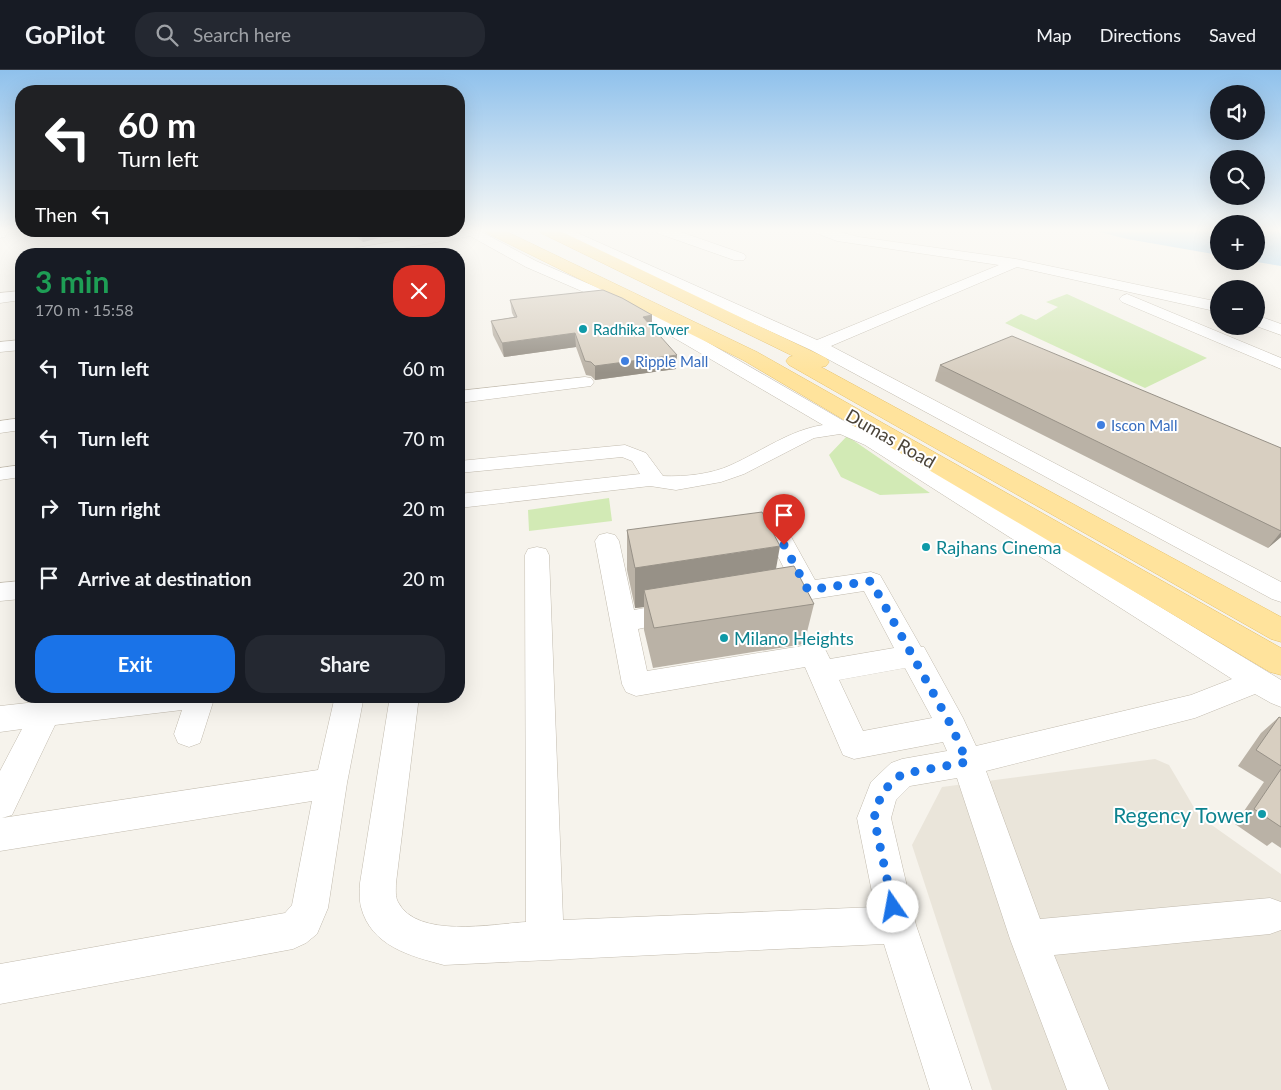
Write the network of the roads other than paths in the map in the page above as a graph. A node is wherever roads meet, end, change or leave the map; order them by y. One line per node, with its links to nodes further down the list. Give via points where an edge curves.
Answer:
1 (562, 278): 27 (street, via 628,306)
2 (577, 278): 48 (main road, Dumas Road, via 750,356)
3 (611, 278): 45 (main road, via 749,344)
4 (628, 278): 44 (main road, via 768,346)
5 (645, 278): 42 (main road, Dumas Road, via 802,353 939,425)
6 (674, 278): 20 (street)
7 (981, 278): 20 (street)
8 (1079, 278): 9 (street)
9 (1089, 280): 14 (street); 22 (street, via 1119,296)
10 (15, 289): 11 (street)
11 (0, 290)
12 (15, 297): 13 (street)
13 (0, 299)
14 (1210, 305)
15 (1265, 315): 16 (street)
16 (1281, 318)
17 (1265, 324): 18 (street)
18 (1281, 330)
19 (15, 346): 21 (street)
20 (816, 346): 39 (street)
21 (0, 347)
22 (1281, 364)
23 (586, 382): 24 (street)
24 (465, 396)
25 (15, 425): 26 (street)
26 (0, 427)
27 (842, 428): 31 (street, via 809,434 737,470 713,477 676,484); 48 (street, via 872,441)
28 (465, 466): 31 (street, via 625,451 639,457)
29 (15, 472): 30 (street)
30 (0, 474)
31 (654, 479): 32 (street)
32 (465, 500)
33 (776, 529): 36 (street)
34 (607, 541): 43 (street)
35 (537, 555): 64 (street)
36 (808, 590): 40 (street); 46 (street, via 871,581)
37 (15, 591): 38 (street)
38 (0, 592)
39 (1281, 593)
40 (749, 600)
41 (700, 608): 43 (street)
42 (1281, 612)
43 (622, 622): 47 (street, via 636,684 814,656)
44 (1281, 631)
45 (1281, 644)
46 (914, 655): 47 (street); 55 (street)
47 (822, 672): 55 (street, via 854,746)
48 (1273, 680): 57 (street, via 1195,706)
49 (84, 703): 53 (street)
50 (199, 703): 56 (street)
51 (348, 703): 58 (street)
52 (404, 703): 64 (street, via 378,882 379,906 389,921 411,938 444,946)
53 (50, 705): 54 (street); 59 (street)
54 (0, 719)
55 (952, 727): 57 (street)
56 (189, 734)
57 (967, 762): 62 (street, via 902,774 882,792 874,818); 63 (street)
58 (331, 783): 60 (street); 65 (street, via 310,908 304,921 293,930)
59 (0, 804)
60 (0, 835)
61 (1270, 916): 63 (street)
62 (897, 925): 64 (street); 66 (street)
63 (1029, 939): 67 (street)
64 (544, 940)
65 (0, 984)
66 (951, 1090)
67 (1088, 1090)

